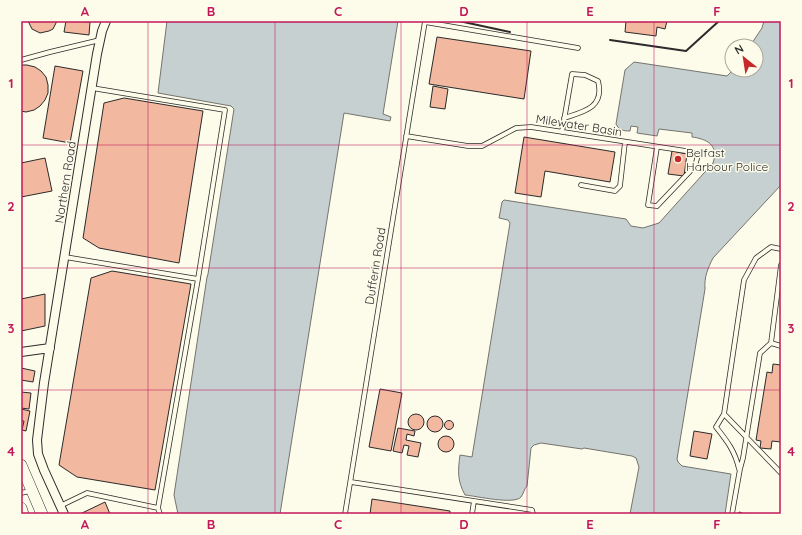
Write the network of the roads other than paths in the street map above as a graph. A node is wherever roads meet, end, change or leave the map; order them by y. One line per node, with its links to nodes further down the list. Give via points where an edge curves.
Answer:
1 (106, 21): 3 (street, Northern Road)
2 (425, 22): 4 (lane); 9 (lane, Dufferin Road)
3 (100, 40): 5 (lane); 6 (street, Northern Road)
4 (578, 48)
5 (21, 60)
6 (92, 88): 14 (street, Northern Road); 16 (lane, via 224,110)
7 (564, 118): 7 (lane, via 572,74 585,75 598,81 599,97 595,105 585,112); 8 (lane)
8 (562, 132): 9 (lane, Milewater Basin, via 531,127 516,128 482,146); 10 (lane, Milewater Basin)
9 (406, 136): 26 (lane, Dufferin Road)
10 (625, 142): 11 (lane, Milewater Basin); 12 (lane, via 620,186 615,191)
11 (657, 147): 11 (lane, Milewater Basin, via 648,205 657,206 695,166 698,155)
12 (581, 185)
13 (781, 249): 21 (lane, via 771,247 756,258 744,280)
14 (65, 257): 16 (lane); 19 (street, Northern Road)
15 (781, 265): 17 (lane)
16 (198, 279): 31 (lane)
17 (771, 343): 18 (lane); 22 (lane, via 760,353)
18 (781, 346)
19 (50, 348): 20 (street); 29 (street, Northern Road, via 37,440 38,454)
20 (21, 352)
21 (724, 414): 22 (lane); 24 (lane, via 716,426 732,447)
22 (746, 436): 24 (lane); 25 (lane)
23 (21, 465): 27 (street)
24 (740, 469): 39 (lane)
25 (781, 473)
26 (351, 482): 28 (lane); 36 (lane, Dufferin Road)
27 (26, 492): 33 (street)
28 (474, 501): 37 (lane); 38 (lane, via 532,510)
29 (60, 506): 31 (lane, via 87,493); 34 (street, Northern Road)
30 (21, 508): 32 (street)
31 (158, 508): 35 (lane)
32 (23, 514)
33 (42, 514)
34 (64, 514)
35 (160, 514)
36 (345, 514)
37 (472, 514)
38 (533, 514)
39 (732, 514)

